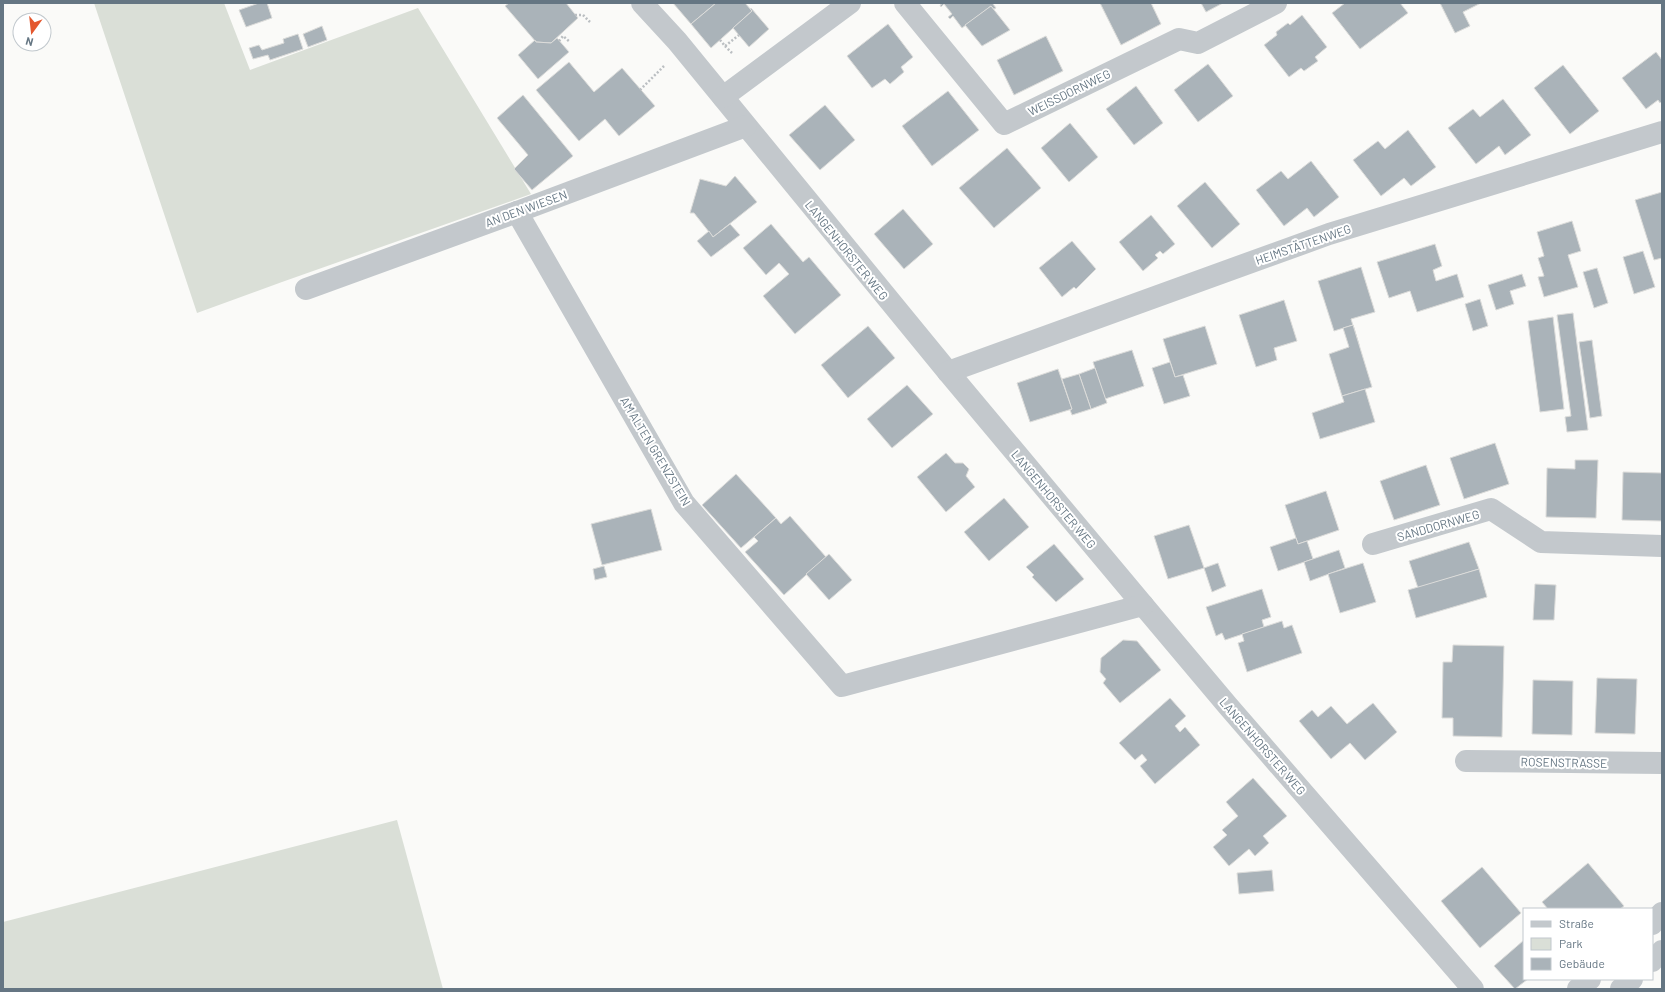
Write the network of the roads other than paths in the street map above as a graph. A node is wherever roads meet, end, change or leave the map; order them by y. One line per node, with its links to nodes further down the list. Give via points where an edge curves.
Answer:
1 (642, 3): 5 (street, LANGENHORSTER WEG)
2 (850, 3): 5 (street)
3 (905, 3): 4 (street, WEISSDORNWEG, via 1004,124 1179,39 1198,43)
4 (1276, 3)
5 (723, 97): 6 (street, LANGENHORSTER WEG)
6 (746, 126): 8 (street, AN DEN WIESEN); 10 (street, LANGENHORSTER WEG)
7 (1662, 132): 10 (street, HEIMSTÄTTENWEG, via 1329,234)
8 (517, 212): 9 (street, AN DEN WIESEN); 13 (street, AM ALTEN GRENZSTEIN, via 684,503 842,686)
9 (306, 289)
10 (948, 372): 13 (street, LANGENHORSTER WEG)
11 (1373, 544): 12 (street, SANDDORNWEG, via 1491,509 1541,542)
12 (1662, 546)
13 (1143, 605): 22 (street, LANGENHORSTER WEG)
14 (1466, 761): 15 (street, ROSENSTRASSE)
15 (1662, 763)
16 (1662, 913): 17 (street)
17 (1653, 923)
18 (1662, 951): 19 (street)
19 (1653, 960)
20 (1589, 980): 23 (street)
21 (1631, 980): 24 (street)
22 (1473, 989)
23 (1578, 989)
24 (1621, 989)

